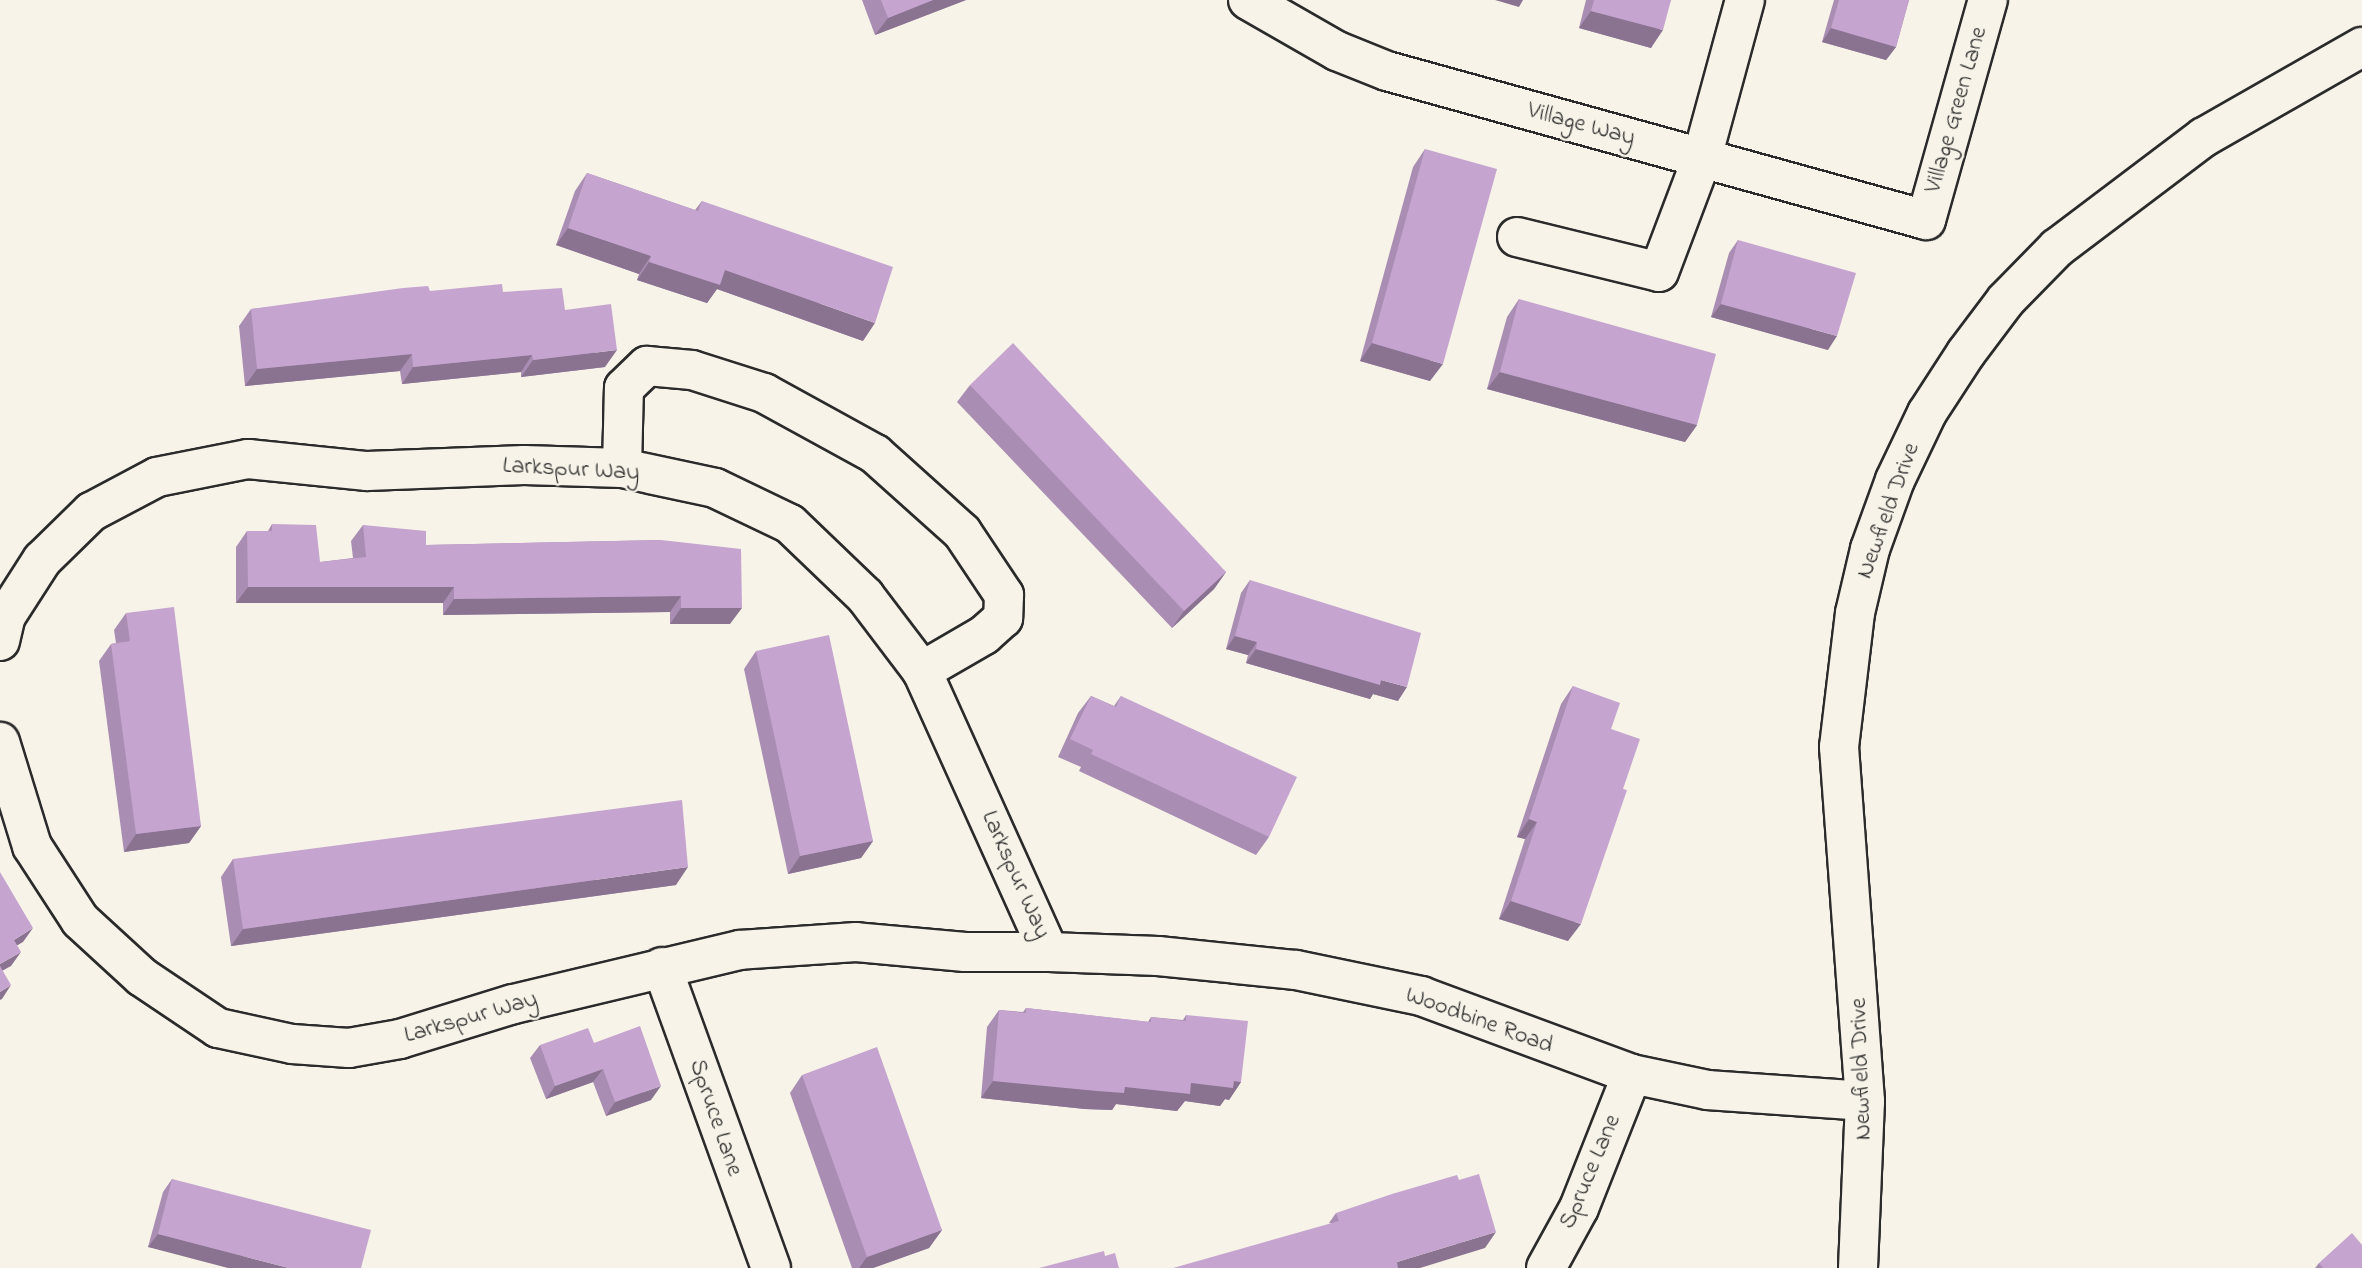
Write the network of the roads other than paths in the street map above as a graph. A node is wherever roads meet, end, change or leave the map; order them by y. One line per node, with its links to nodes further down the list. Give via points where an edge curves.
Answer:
1 (1248, 0): 5 (street, Village Way, via 1337,51 1387,71)
2 (1745, 0): 5 (street)
3 (1988, 0): 6 (street, Village Green Lane)
4 (2362, 47): 15 (street, Newfield Drive, via 2204,137 2102,209 2057,248 2006,300 1966,353 1927,413 1900,469 1870,549 1855,613 1839,747)
5 (1702, 158): 6 (street, Village Way); 7 (street, via 1659,272)
6 (1926, 220)
7 (1517, 237)
8 (622, 468): 9 (street, Larkspur Way, via 524,465 367,471 248,459 157,477 91,512 42,560 6,617); 10 (street, Larkspur Way, via 715,488 790,524 865,596); 10 (street, via 624,388 647,366 692,370 764,393 875,454 962,532 1004,595 1003,618 984,635)
9 (0, 641)
10 (922, 671): 12 (street, Larkspur Way)
11 (0, 742): 13 (street, Larkspur Way, via 32,846 80,920 142,977 218,1028 292,1044 349,1048 400,1040 513,1004)
12 (1049, 952): 13 (street, Larkspur Way, via 965,952 856,942 740,950); 14 (street, Woodbine Road, via 1158,956 1282,969 1392,989)
13 (662, 967): 16 (street, Spruce Lane)
14 (1632, 1074): 15 (street, Woodbine Road, via 1708,1090); 17 (street, Spruce Lane, via 1579,1208)
15 (1865, 1101): 18 (street, Newfield Drive)
16 (771, 1268)
17 (1545, 1268)
18 (1858, 1268)

